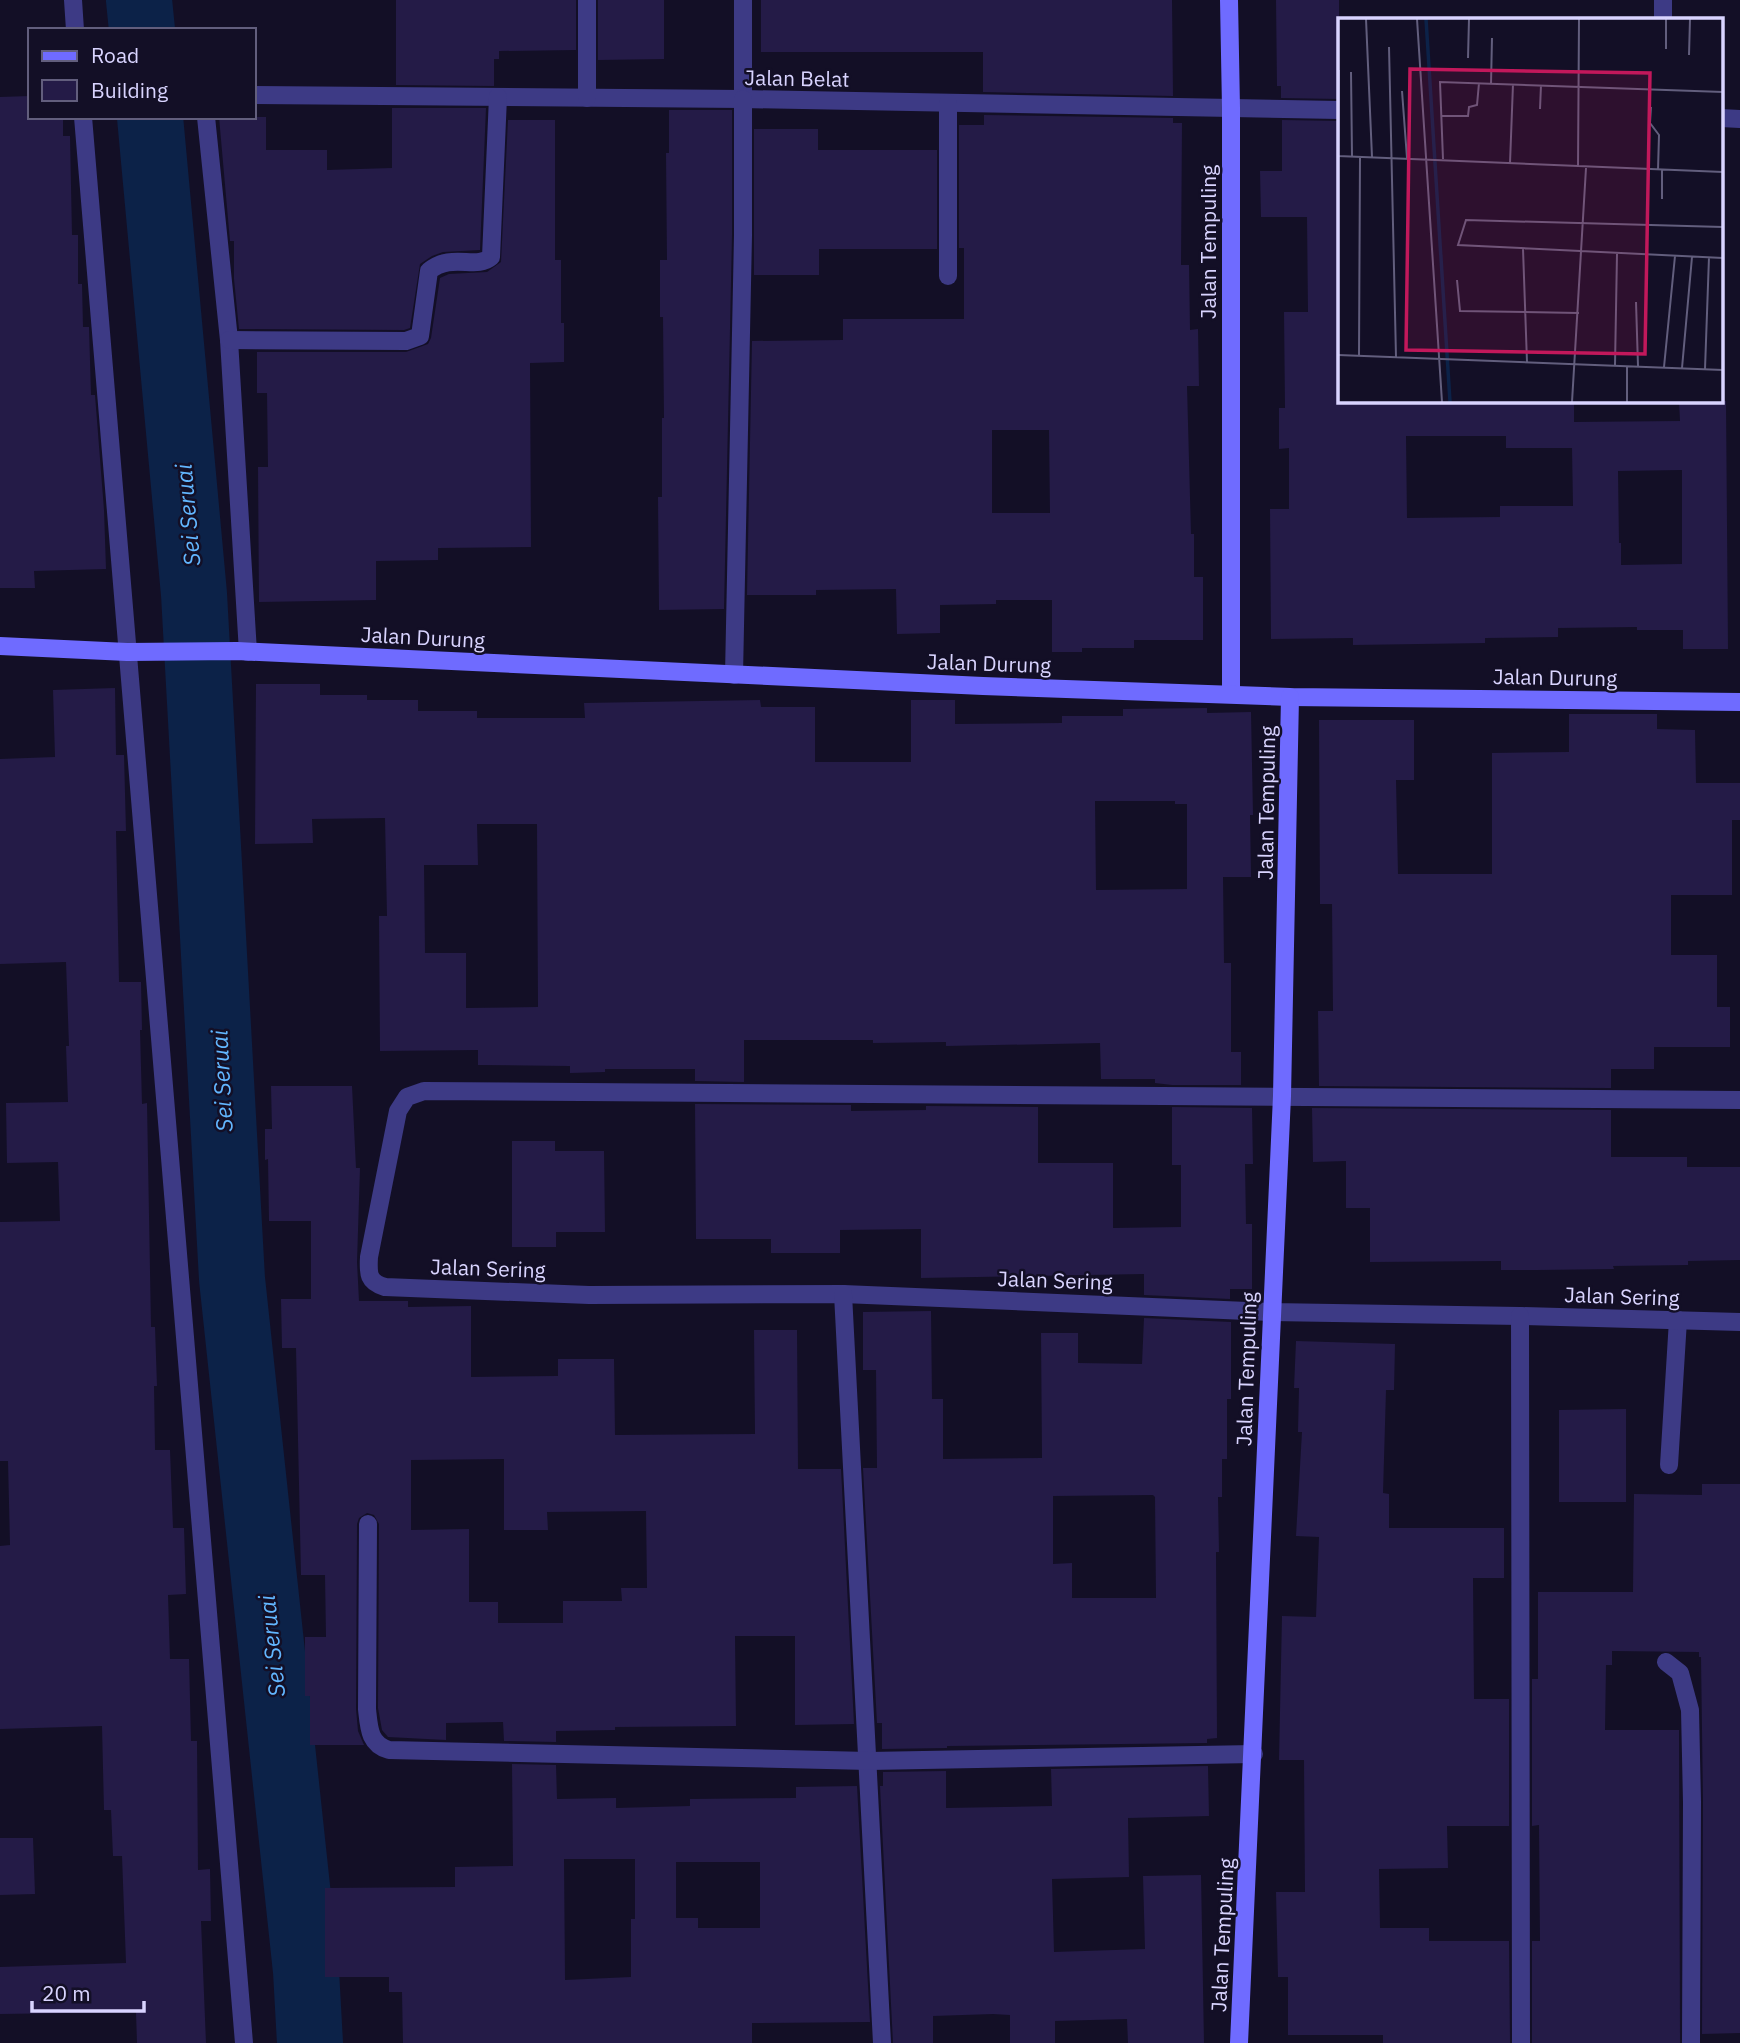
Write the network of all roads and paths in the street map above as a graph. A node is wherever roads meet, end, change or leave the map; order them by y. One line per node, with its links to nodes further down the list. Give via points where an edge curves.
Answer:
1 (73, 0): 7 (street)
2 (587, 0): 10 (street)
3 (743, 0): 11 (street)
4 (1229, 0): 13 (street, Jalan Tempuling)
5 (1663, 0): 6 (street)
6 (1663, 18)
7 (75, 28)
8 (256, 95): 9 (street, Jalan Belat)
9 (498, 97): 10 (street, Jalan Belat); 20 (street, via 491,257 482,262 445,261 429,271 421,336 406,341)
10 (587, 98): 11 (street, Jalan Belat)
11 (743, 99): 12 (street, Jalan Belat); 24 (street)
12 (948, 103): 13 (street, Jalan Belat); 19 (street)
13 (1231, 108): 14 (street, Jalan Belat); 25 (street, Jalan Tempuling)
14 (1338, 110)
15 (1722, 118): 18 (street)
16 (83, 119): 22 (street)
17 (206, 119): 20 (street)
18 (1740, 119)
19 (948, 276)
20 (229, 340): 23 (street)
21 (0, 646): 22 (street, Jalan Durung)
22 (127, 652): 23 (street, Jalan Durung); 40 (street)
23 (243, 652): 24 (street, Jalan Durung)
24 (734, 675): 25 (street, Jalan Durung)
25 (1231, 693): 26 (street, Jalan Durung)
26 (1290, 697): 27 (street, Jalan Durung); 28 (street, Jalan Tempuling)
27 (1740, 702)
28 (1282, 1096): 29 (street); 30 (street, Jalan Sering, via 424,1091 407,1097 398,1111 369,1257 370,1279 385,1287 589,1295); 31 (street, Jalan Tempuling)
29 (1740, 1100)
30 (843, 1294): 31 (street, Jalan Sering); 39 (street)
31 (1271, 1312): 32 (street, Jalan Sering); 38 (street, Jalan Tempuling)
32 (1520, 1316): 33 (street, Jalan Sering); 43 (street)
33 (1678, 1320): 34 (street, Jalan Sering); 35 (street)
34 (1740, 1322)
35 (1669, 1465)
36 (368, 1524): 39 (street, via 367,1709 371,1737 382,1748)
37 (1666, 1662): 44 (street, via 1680,1674 1690,1710)
38 (1254, 1755): 39 (street); 42 (street, Jalan Tempuling)
39 (869, 1760): 41 (street)
40 (244, 2043)
41 (882, 2043)
42 (1239, 2043)
43 (1521, 2043)
44 (1690, 2043)

